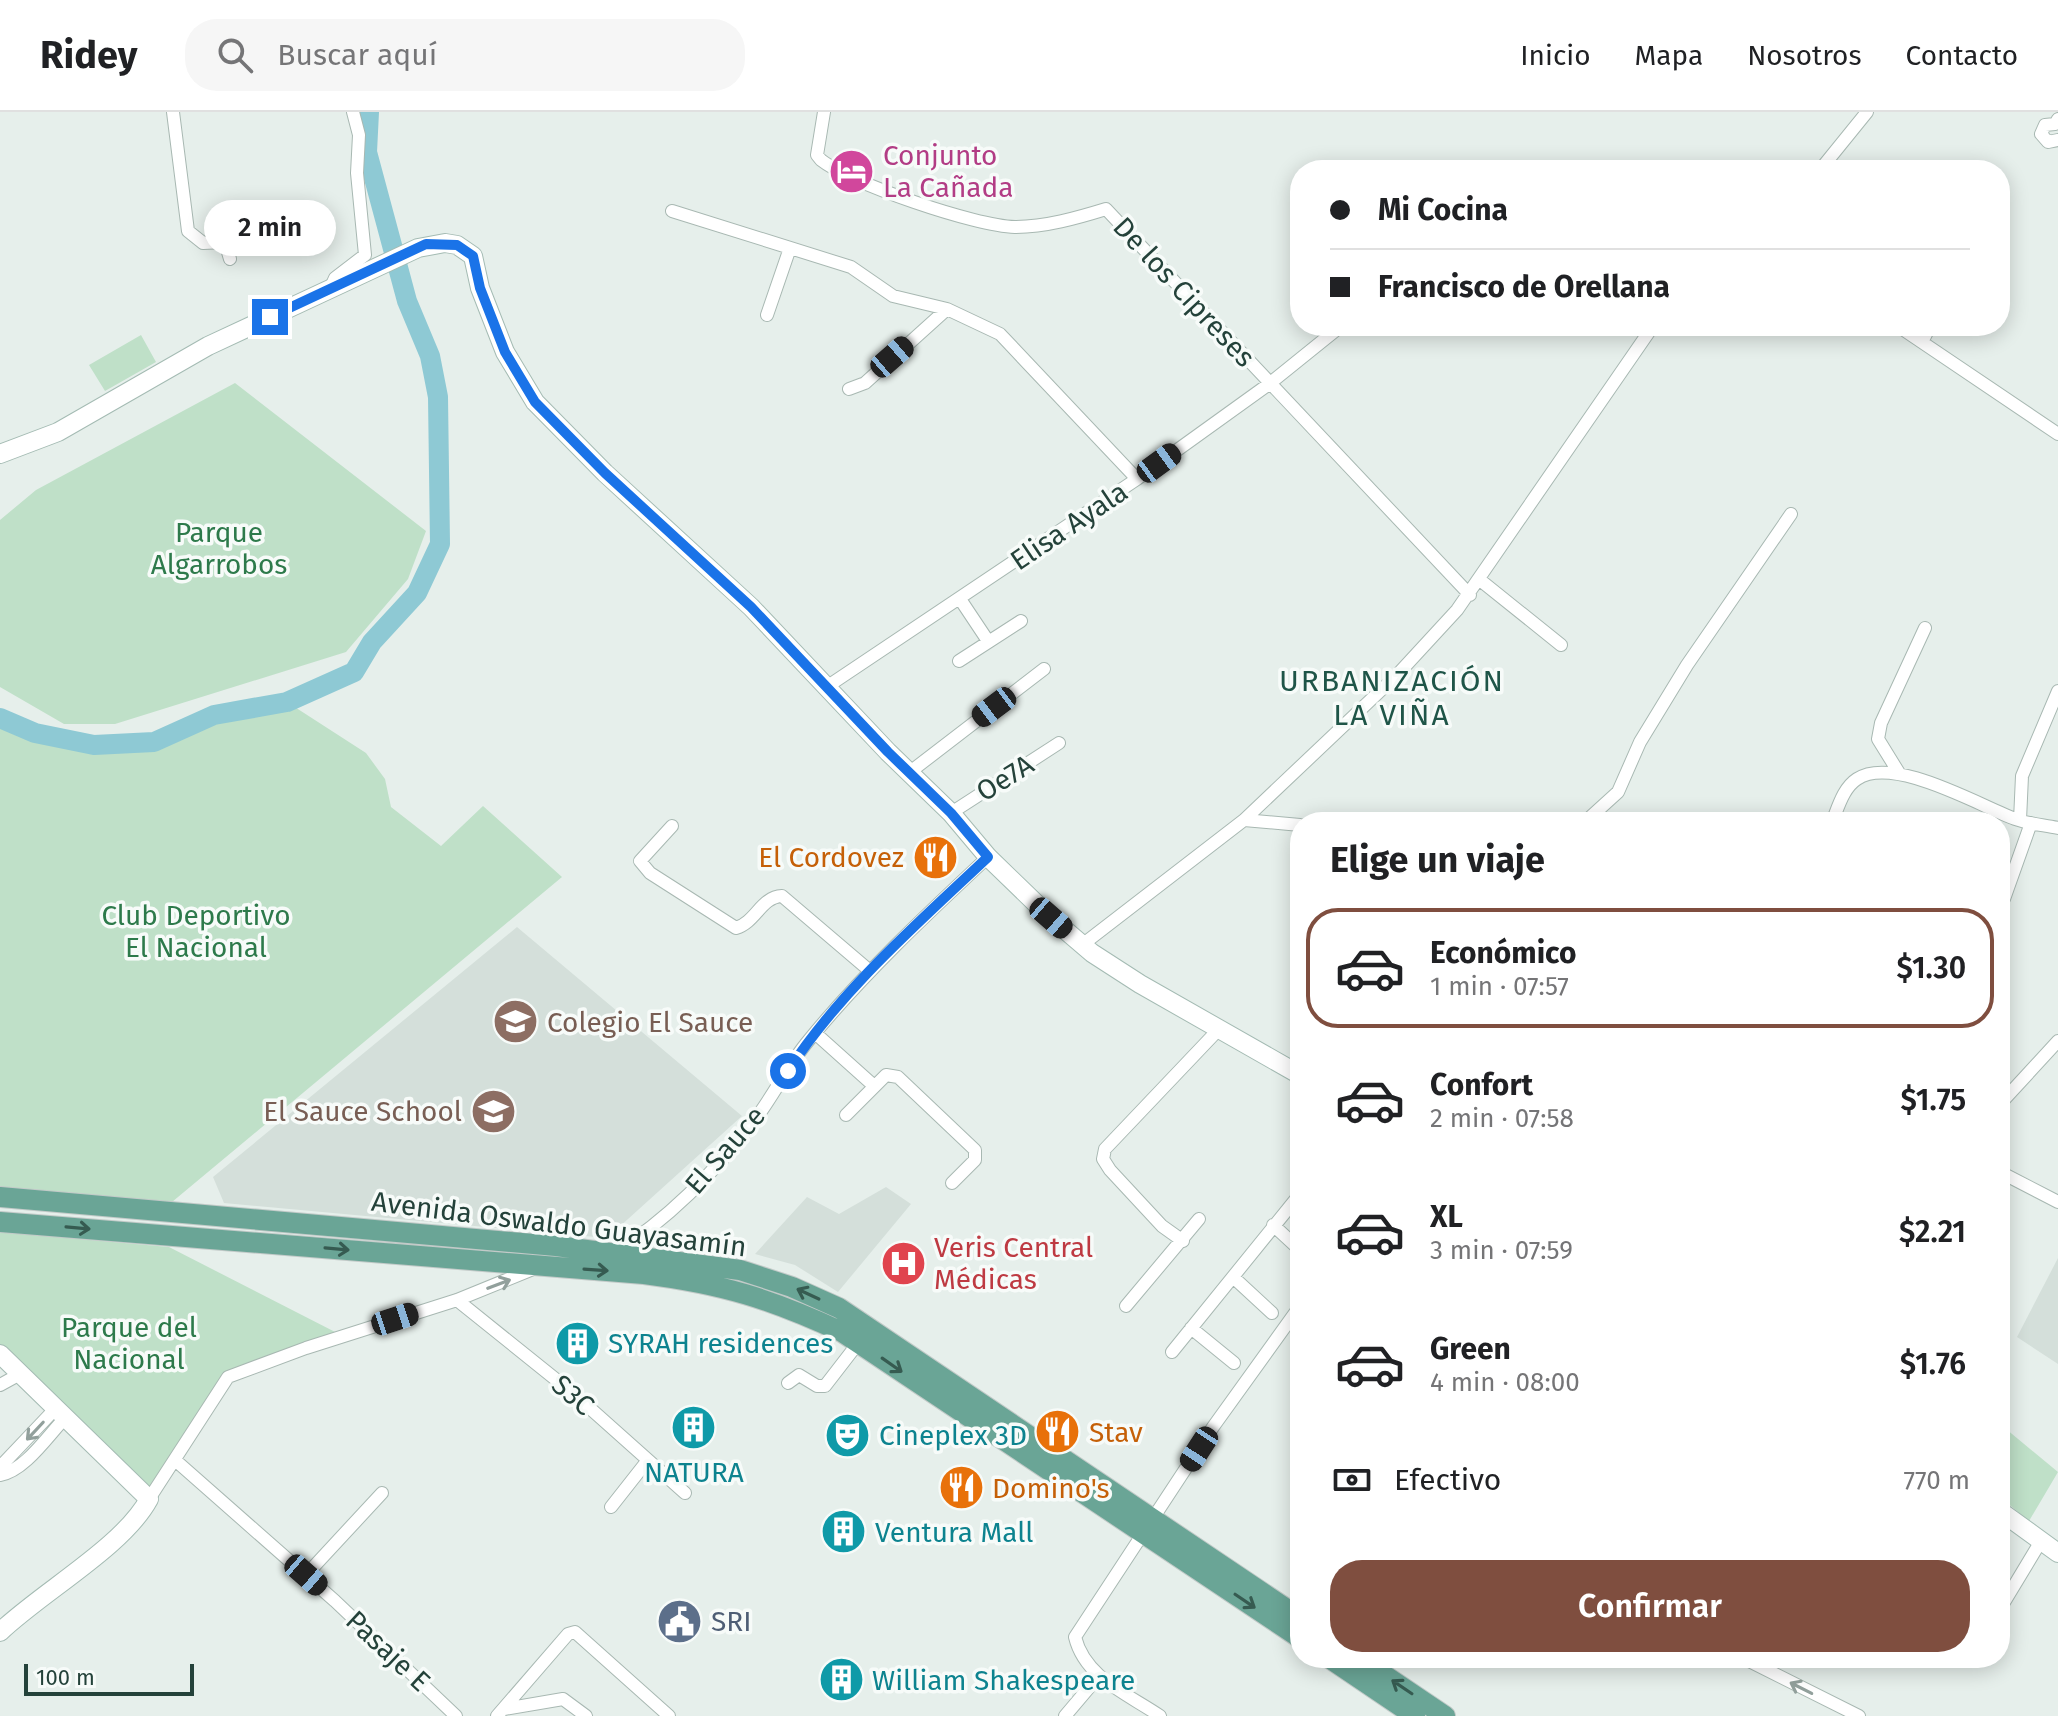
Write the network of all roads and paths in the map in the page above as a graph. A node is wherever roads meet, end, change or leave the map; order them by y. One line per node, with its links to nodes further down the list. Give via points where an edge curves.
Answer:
1 (173, 112): 10 (street, via 188,231 203,243 225,242)
2 (353, 112): 11 (street, via 359,135 365,255 335,278)
3 (824, 112): 19 (street, De los Cipreses, via 817,142 821,160 909,198 1013,227 1106,209)
4 (1867, 112): 7 (street)
5 (2057, 123): 6 (street, via 2045,125 2041,134 2048,142)
6 (2058, 140)
7 (1828, 160)
8 (672, 211): 9 (street)
9 (790, 248): 12 (street, via 851,267 893,296); 13 (street)
10 (230, 259)
11 (329, 290): 22 (street, via 208,346 58,432); 34 (street, via 417,248 445,243 473,256 505,352 535,402)
12 (947, 309): 20 (street, via 865,383); 23 (street, via 1000,334)
13 (767, 315)
14 (1329, 336): 19 (street, Elisa Ayala)
15 (1646, 336): 25 (street)
16 (1913, 336): 18 (street)
17 (1925, 336): 18 (street)
18 (1922, 342): 21 (street)
19 (1269, 384): 23 (street, Elisa Ayala); 26 (street, De los Cipreses)
20 (849, 389)
21 (2058, 434)
22 (0, 454)
23 (1137, 479): 27 (street, Elisa Ayala)
24 (1791, 514): 39 (street, via 1664,701 1618,792)
25 (1480, 580): 26 (street); 31 (street)
26 (1470, 595): 44 (street, via 1398,674)
27 (960, 599): 30 (street); 34 (street, Elisa Ayala)
28 (1021, 621): 30 (street)
29 (1925, 628): 38 (street, via 1878,739)
30 (988, 641): 32 (street)
31 (1561, 645)
32 (959, 661)
33 (1044, 669): 37 (street)
34 (828, 686): 37 (street)
35 (2058, 691): 45 (street, via 2022,776)
36 (1059, 743): 42 (street, Oe7A)
37 (910, 772): 42 (street)
38 (1899, 773): 40 (street, via 1857,779); 41 (street)
39 (1596, 812)
40 (1837, 812)
41 (1999, 812)
42 (951, 813): 49 (street)
43 (2010, 816): 45 (street)
44 (1244, 820): 46 (street); 51 (street)
45 (2025, 822): 48 (street); 50 (street)
46 (1290, 824)
47 (672, 826): 52 (street, via 640,861 650,873 736,928 769,899 782,896)
48 (2058, 828)
49 (988, 857): 51 (street); 52 (street, El Sauce)
50 (2010, 877)
51 (1082, 945): 53 (street)
52 (870, 971): 54 (street, El Sauce)
53 (1220, 1028): 56 (street); 68 (street, via 1105,1149 1103,1159 1162,1226)
54 (815, 1033): 57 (street); 70 (street, El Sauce, via 753,1122 694,1188 641,1236)
55 (2058, 1041): 58 (street)
56 (1290, 1069)
57 (873, 1085): 59 (street); 61 (street, via 886,1075 898,1077 975,1150 975,1160)
58 (2010, 1093)
59 (846, 1115)
60 (2010, 1177): 63 (street)
61 (952, 1183)
62 (0, 1197): 70 (main road, Avenida Oswaldo Guayasamín)
63 (2058, 1202)
64 (1290, 1205): 67 (street)
65 (1199, 1219): 68 (street)
66 (0, 1222): 71 (main road, Avenida Oswaldo Guayasamín, one-way to 71)
67 (1273, 1225): 69 (street); 72 (street)
68 (1183, 1241): 74 (street)
69 (1290, 1241)
70 (612, 1254): 95 (main road, Avenida Oswaldo Guayasamín, one-way to 70, via 839,1308 740,1270)
71 (541, 1266): 73 (street, one-way to 71); 78 (main road, Avenida Oswaldo Guayasamín, one-way to 78, via 732,1287 792,1308)
72 (1233, 1277): 75 (street); 77 (street)
73 (457, 1300): 86 (street, via 228,1377); 87 (street, S3C)
74 (1126, 1306)
75 (1272, 1313)
76 (1290, 1320): 95 (street, via 1222,1413)
77 (1191, 1328): 79 (street); 81 (street)
78 (859, 1342): 83 (street, via 825,1386 799,1375); 95 (main road, Avenida Oswaldo Guayasamín, one-way to 95)
79 (1172, 1352)
80 (0, 1354): 82 (street)
81 (1234, 1363)
82 (20, 1374): 84 (street); 85 (street)
83 (788, 1383)
84 (0, 1385)
85 (61, 1412): 88 (street, one-way to 88); 89 (street, via 22,1462); 92 (street)
86 (175, 1460): 92 (street); 98 (street, Pasaje E)
87 (648, 1460): 91 (street, S3C); 93 (street)
88 (0, 1467)
89 (0, 1475)
90 (382, 1493): 98 (street)
91 (685, 1493)
92 (149, 1499): 102 (street, via 128,1529)
93 (611, 1507)
94 (2010, 1518): 96 (street)
95 (1150, 1528): 100 (main road, Avenida Oswaldo Guayasamín); 101 (main road, Avenida Oswaldo Guayasamín, one-way to 101); 106 (street, via 1075,1637)
96 (2041, 1541): 97 (street); 99 (street)
97 (2058, 1553)
98 (306, 1575): 108 (street, Pasaje E)
99 (2010, 1592)
100 (1290, 1612)
101 (1290, 1631)
102 (0, 1632)
103 (1344, 1668): 113 (main road)
104 (1374, 1668): 114 (main road, one-way to 104)
105 (1763, 1668): 115 (street, one-way to 105)
106 (1098, 1677): 111 (street); 112 (street)
107 (500, 1712): 109 (street, via 563,1699); 110 (street, via 575,1632)
108 (456, 1716)
109 (586, 1716)
110 (669, 1716)
111 (1065, 1716)
112 (1160, 1716)
113 (1415, 1716)
114 (1445, 1716)
115 (1859, 1716)

